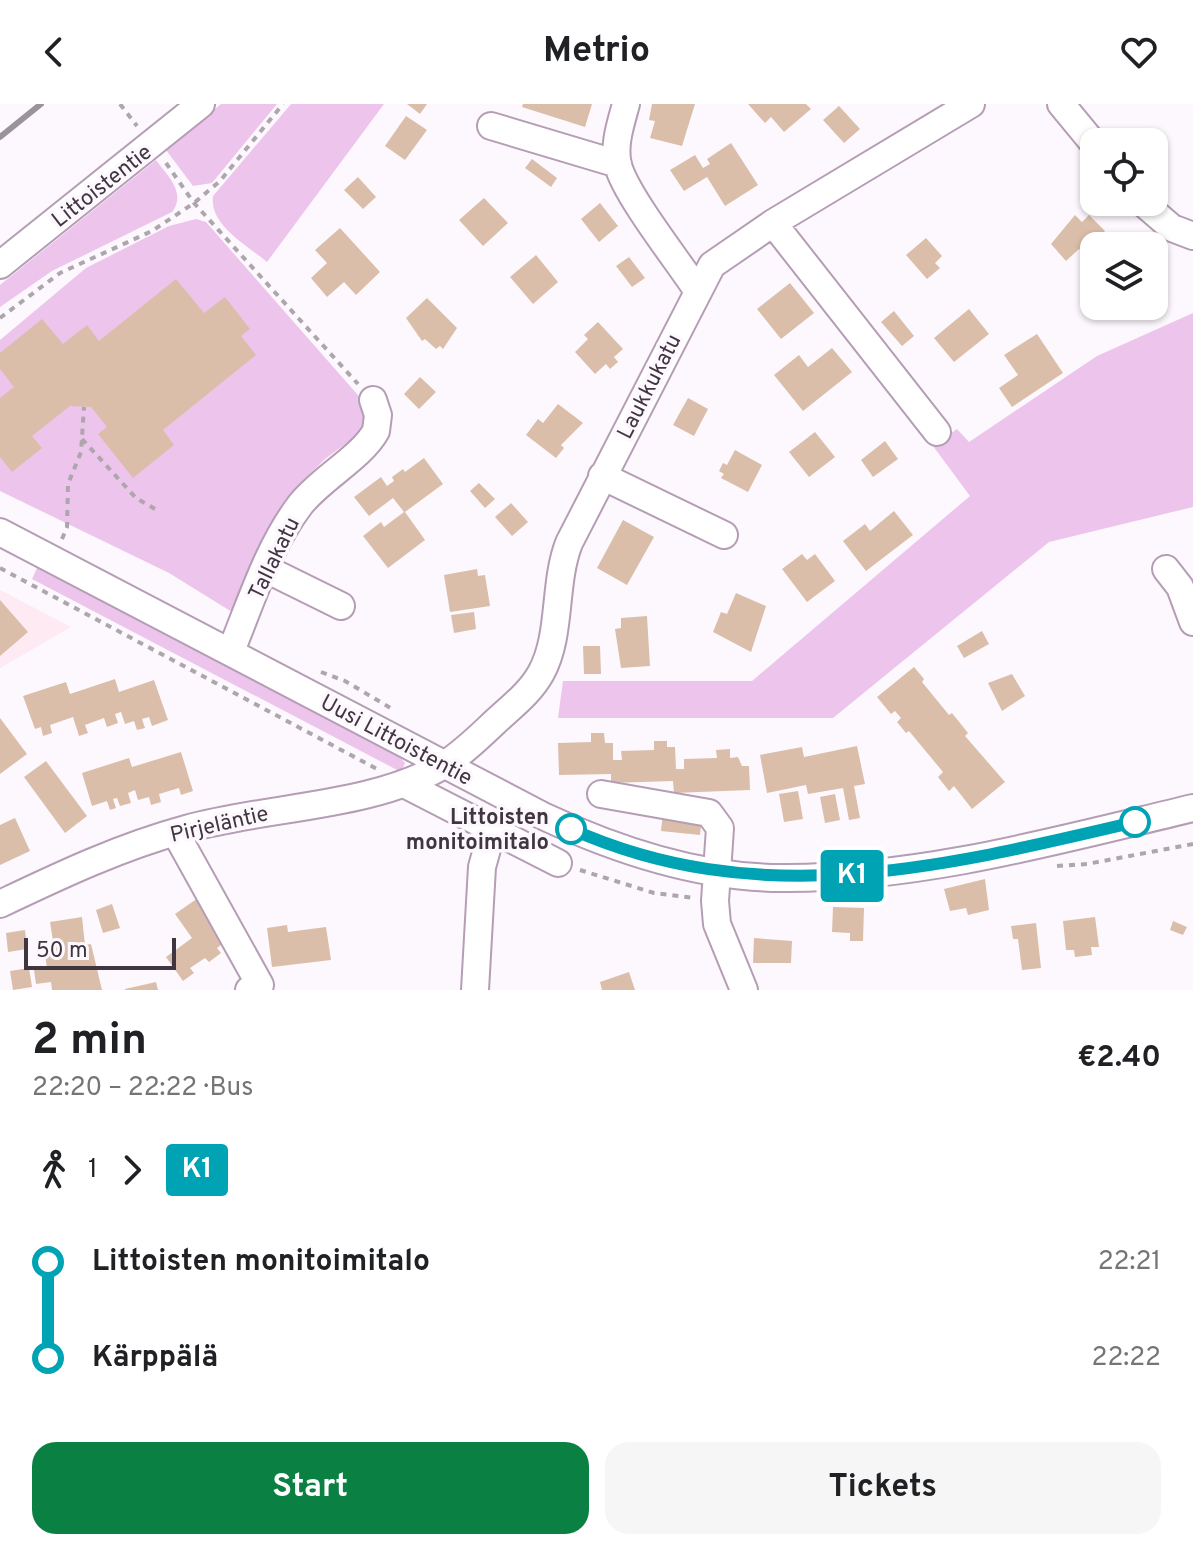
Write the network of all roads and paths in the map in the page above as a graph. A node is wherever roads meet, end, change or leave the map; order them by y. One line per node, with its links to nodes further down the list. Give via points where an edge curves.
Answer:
1 (120, 104): 8 (path)
2 (201, 104): 16 (street, Littoistentie)
3 (283, 104): 12 (path, via 220,181)
4 (626, 104): 11 (street)
5 (971, 104): 14 (street, Laukkukatu)
6 (1061, 104): 9 (street)
7 (491, 126): 11 (street)
8 (139, 128)
9 (1081, 128)
10 (166, 163): 12 (path)
11 (618, 164): 17 (street)
12 (194, 203): 18 (path, via 152,231 60,273); 19 (path)
13 (1158, 216): 15 (street)
14 (773, 223): 17 (street, Laukkukatu, via 722,256); 21 (street)
15 (1193, 236)
16 (0, 265)
17 (697, 290): 23 (street, Laukkukatu)
18 (0, 318)
19 (373, 400): 29 (street, Tallakatu, via 378,415 372,438 300,505)
20 (84, 407): 22 (path)
21 (937, 432)
22 (82, 439): 24 (path, via 136,498); 26 (path, via 78,466 68,484 67,527 59,544)
23 (602, 476): 25 (street); 36 (street, Laukkukatu, via 563,557 542,671 522,697)
24 (160, 512)
25 (724, 535)
26 (51, 540)
27 (3, 541): 33 (street, Uusi Littoistentie)
28 (0, 568): 37 (path)
29 (266, 569): 31 (street); 33 (street, Tallakatu)
30 (1166, 569): 32 (street, via 1180,587)
31 (341, 606)
32 (1193, 622)
33 (231, 651): 36 (street, Uusi Littoistentie)
34 (318, 671): 35 (path, via 345,681)
35 (405, 718)
36 (445, 764): 37 (street, Pirjeläntie); 43 (street, Uusi Littoistentie, via 591,838)
37 (404, 784): 40 (street); 41 (street, Pirjeläntie)
38 (601, 794): 43 (street, via 709,813 720,828)
39 (1193, 808): 43 (street, Uusi Littoistentie, via 901,870 779,878)
40 (492, 831): 42 (street); 46 (street, via 482,867)
41 (175, 832): 44 (street, Pirjeläntie, via 91,860); 45 (street, via 260,985)
42 (558, 863)
43 (717, 872): 47 (street, via 717,924)
44 (0, 904)
45 (249, 990)
46 (475, 990)
47 (744, 990)

